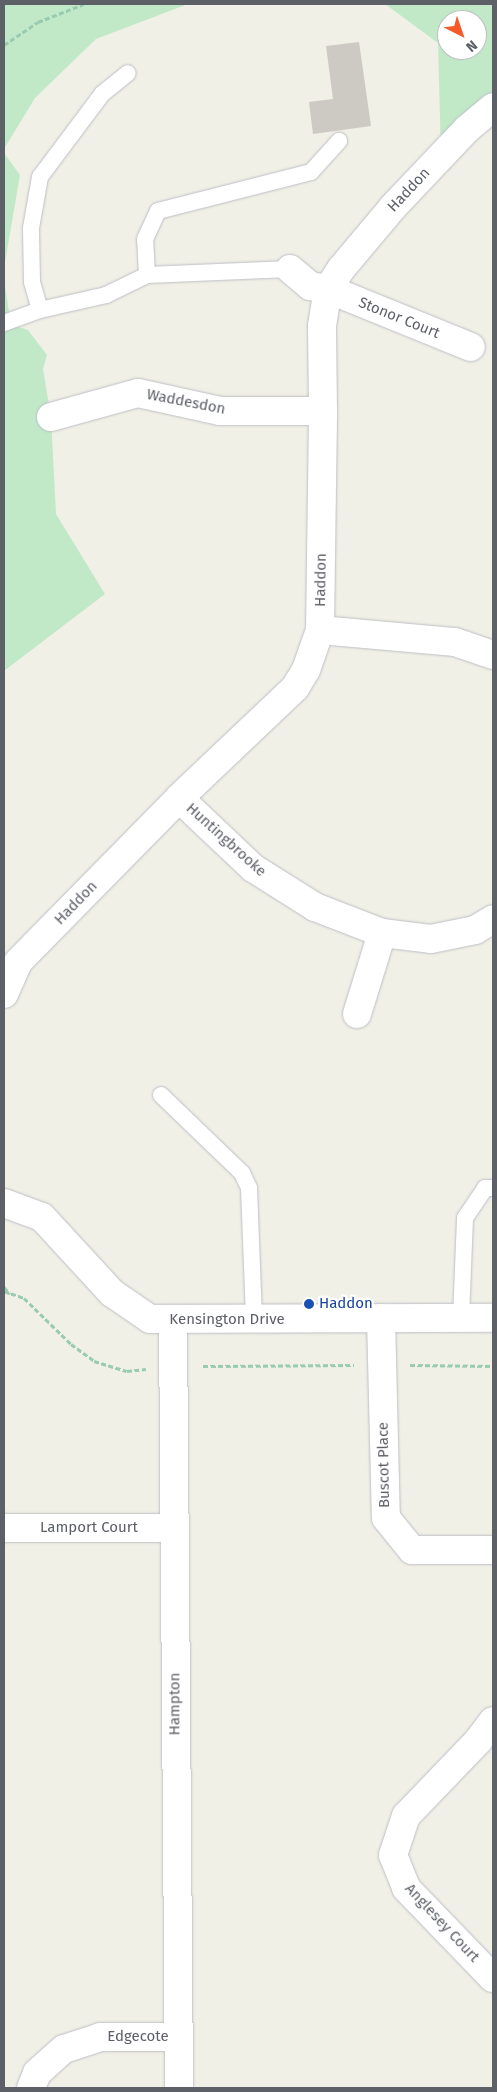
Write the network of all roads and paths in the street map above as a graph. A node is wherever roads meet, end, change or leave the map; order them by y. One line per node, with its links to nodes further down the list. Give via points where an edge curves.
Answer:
1 (84, 4): 2 (path, via 38,22)
2 (4, 45)
3 (128, 73): 9 (lane, via 102,94 40,177 31,228 32,282)
4 (493, 107): 8 (street, Haddon, via 467,128 393,207 340,268)
5 (339, 140): 7 (lane, via 311,172 158,211 145,239)
6 (290, 269): 7 (lane); 8 (street, Stonor Court, via 310,286)
7 (147, 275): 9 (lane, via 106,295)
8 (328, 288): 11 (street, Stonor Court); 12 (street, Haddon, via 322,326)
9 (40, 310): 10 (lane)
10 (4, 323)
11 (471, 347)
12 (323, 411): 13 (street, Waddesdon, via 220,411 138,393); 14 (street, Haddon)
13 (51, 417)
14 (320, 630): 15 (street, via 456,642); 16 (street, Haddon, via 306,670 295,688)
15 (493, 655)
16 (180, 798): 18 (street, Huntingbrooke, via 253,868 315,907); 19 (street, Haddon, via 18,962)
17 (493, 919): 18 (street, Huntingbrooke, via 475,930 431,939)
18 (382, 933): 20 (street)
19 (4, 994)
20 (357, 1014)
21 (160, 1095): 30 (lane, via 242,1173 249,1188)
22 (493, 1188): 28 (lane, via 485,1188 465,1218)
23 (4, 1203): 31 (street, Kensington Drive, via 42,1217 112,1292 142,1314 150,1319)
24 (4, 1287): 26 (path)
25 (4, 1291): 26 (path)
26 (11, 1294): 33 (path, via 24,1298 71,1344 94,1361 127,1371)
27 (381, 1318): 28 (street, Kensington Drive); 30 (street, Kensington Drive); 32 (street, Buscot Place)
28 (461, 1318): 29 (street, Kensington Drive)
29 (493, 1318)
30 (254, 1320): 31 (street, Kensington Drive)
31 (173, 1321): 33 (street, Hampton)
32 (382, 1364): 33 (path); 34 (path); 37 (street, Buscot Place, via 386,1518 412,1550)
33 (172, 1366): 36 (street, Hampton)
34 (493, 1366)
35 (4, 1528): 36 (street, Lamport Court)
36 (174, 1528): 40 (street, Hampton)
37 (493, 1550)
38 (493, 1721): 39 (street, Anglesey Court, via 478,1742 406,1816 393,1855 406,1888)
39 (493, 1978)
40 (178, 2037): 41 (street, Edgecote, via 100,2037 64,2048 37,2073); 42 (street, Hampton)
41 (31, 2088)
42 (179, 2088)

